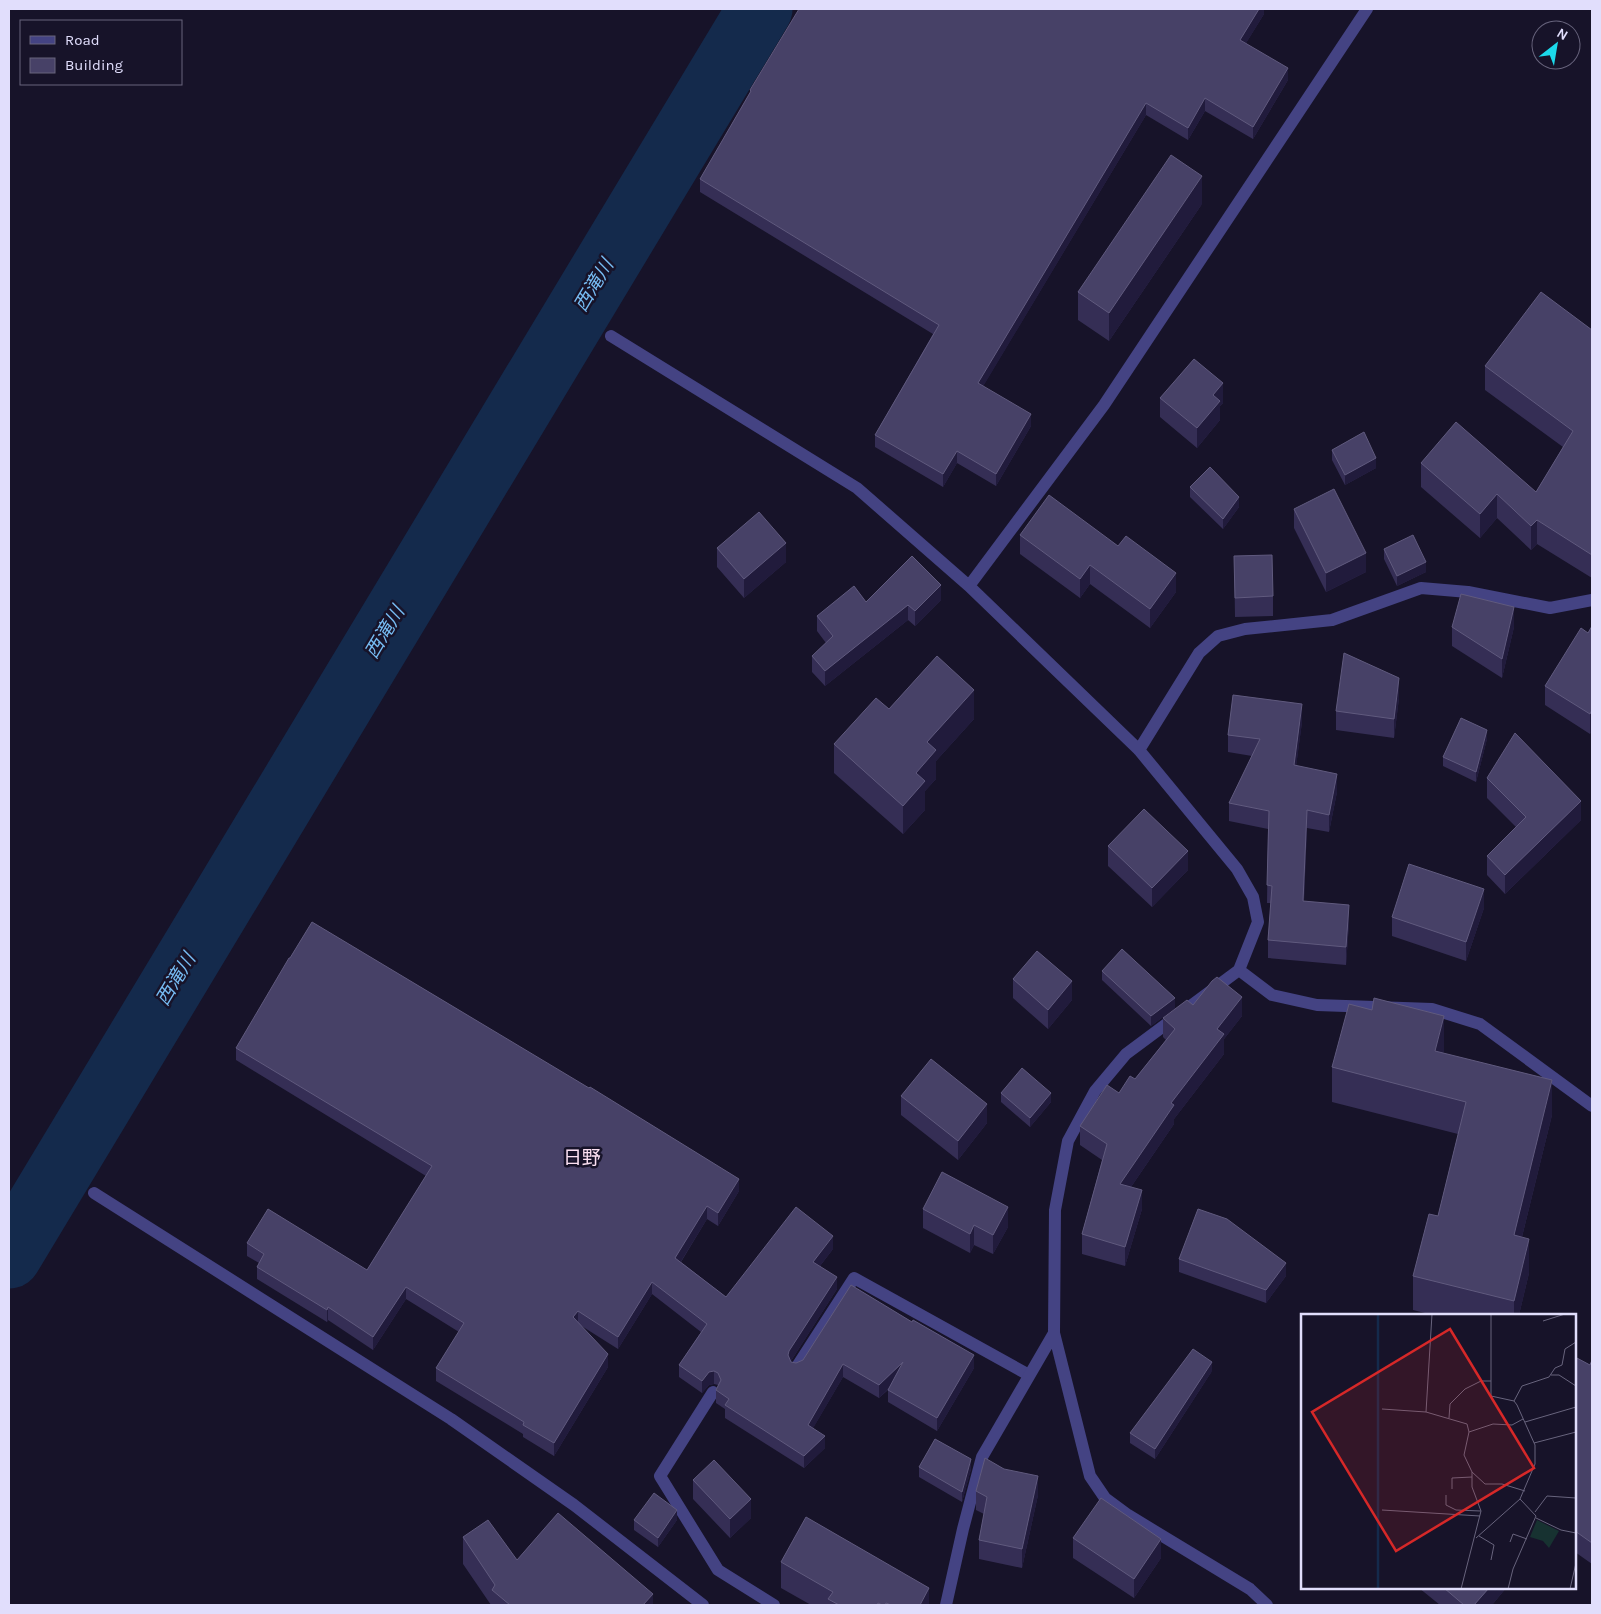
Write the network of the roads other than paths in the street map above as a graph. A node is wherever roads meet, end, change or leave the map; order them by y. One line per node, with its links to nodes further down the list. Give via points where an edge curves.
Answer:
1 (1367, 9): 3 (street, via 1104,405)
2 (611, 336): 3 (street, via 856,488)
3 (969, 586): 5 (street)
4 (1592, 600): 5 (street, via 1550,608 1468,592 1421,588 1332,620 1218,636 1198,653)
5 (1139, 750): 6 (street, via 1237,870 1252,896 1258,922)
6 (1239, 970): 7 (street, via 1272,994 1316,1005 1432,1009 1480,1024); 9 (street, via 1126,1054 1094,1091 1068,1141 1055,1210)
7 (1592, 1106)
8 (94, 1193): 13 (street, via 451,1419 574,1505)
9 (1054, 1334): 11 (street); 16 (street, via 1090,1476 1105,1498 1250,1588)
10 (796, 1368): 11 (street, via 854,1278)
11 (1029, 1375): 15 (street, via 982,1457)
12 (713, 1392): 14 (street, via 660,1476 718,1570)
13 (703, 1605)
14 (774, 1605)
15 (946, 1605)
16 (1266, 1605)

